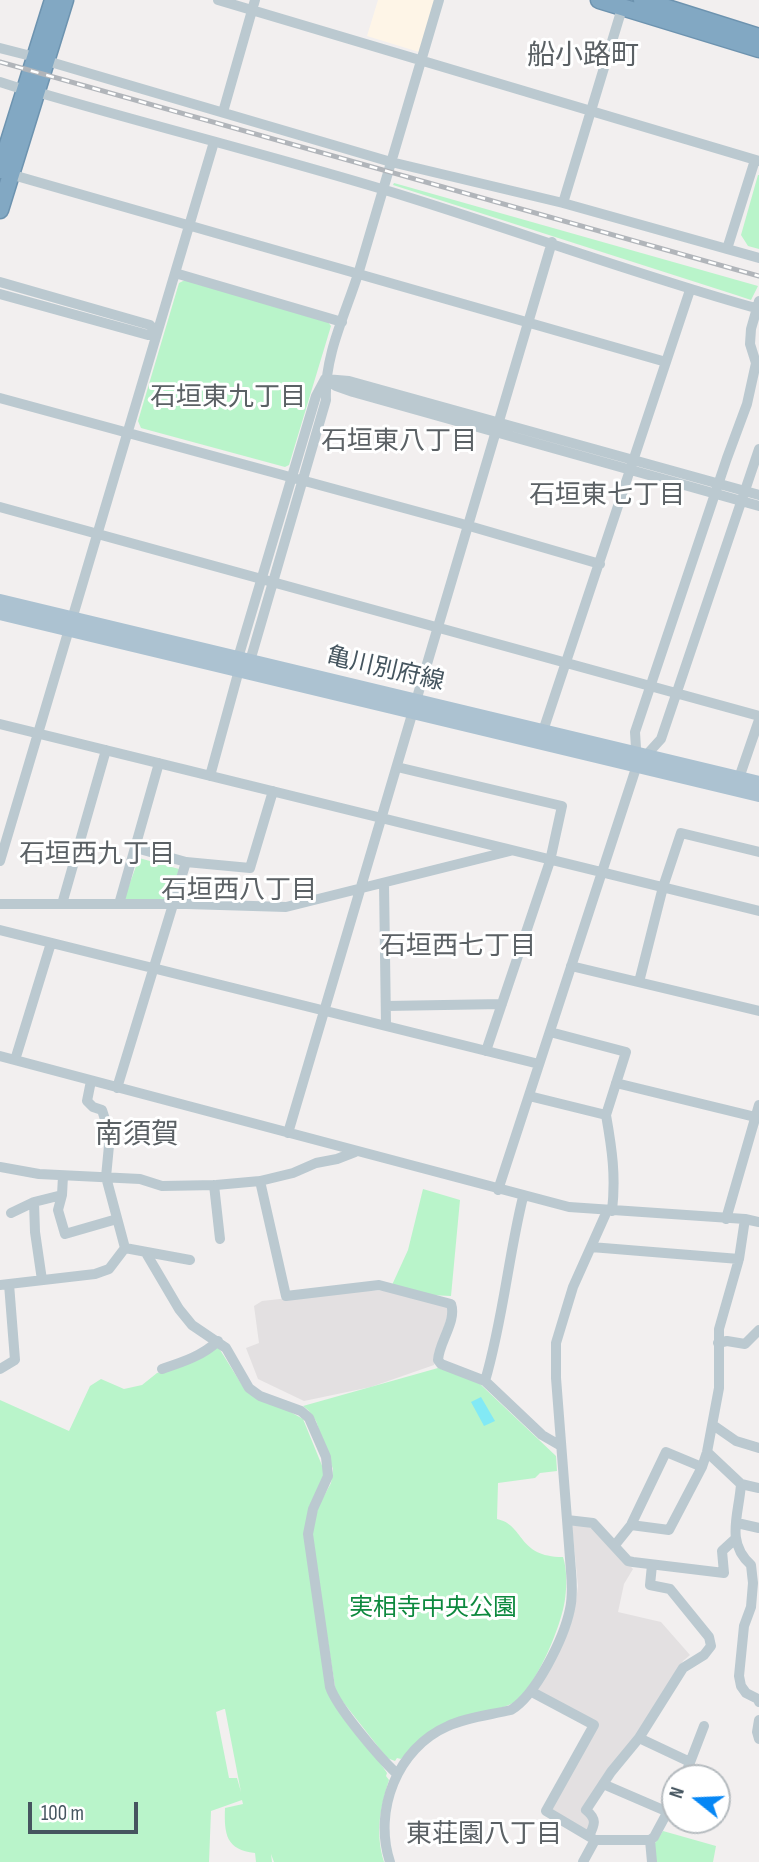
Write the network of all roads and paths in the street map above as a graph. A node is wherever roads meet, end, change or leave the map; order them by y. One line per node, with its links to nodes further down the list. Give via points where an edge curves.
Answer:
1 (52, 0): 12 (highway)
2 (65, 0): 12 (highway)
3 (218, 0): 8 (street)
4 (439, 0): 13 (street)
5 (599, 0): 7 (highway)
6 (642, 0): 9 (highway)
7 (621, 3): 11 (highway); 16 (street)
8 (254, 5): 13 (street); 17 (street)
9 (759, 37)
10 (0, 48): 12 (street)
11 (759, 49)
12 (41, 59): 15 (highway); 17 (street)
13 (421, 60): 16 (street); 20 (street)
14 (0, 82): 15 (street)
15 (31, 91): 18 (street); 21 (highway)
16 (591, 111): 19 (street); 23 (street)
17 (223, 112): 20 (street)
18 (214, 142): 22 (street); 25 (street)
19 (757, 160): 27 (street)
20 (391, 162): 22 (street); 23 (street)
21 (4, 172): 24 (highway); 25 (street)
22 (383, 189): 26 (street); 30 (street)
23 (563, 203): 27 (street)
24 (0, 210)
25 (189, 225): 29 (street); 30 (street)
26 (552, 242): 32 (street); 36 (street)
27 (727, 249): 28 (street)
28 (759, 258)
29 (175, 272): 35 (street); 37 (street)
30 (358, 274): 35 (street); 36 (street)
31 (0, 282): 37 (street, via 150,325)
32 (690, 290): 34 (street); 40 (street)
33 (0, 294): 37 (street, via 148,335)
34 (758, 306): 38 (street)
35 (342, 322): 41 (street)
36 (528, 322): 40 (street); 43 (street)
37 (157, 333): 44 (street)
38 (750, 335): 39 (street); 48 (street, via 755,372)
39 (759, 352)
40 (666, 362): 46 (street)
41 (325, 379): 43 (street, via 344,389); 47 (street, via 316,396)
42 (0, 398): 44 (street)
43 (497, 428): 46 (street); 53 (street)
44 (127, 433): 47 (street); 54 (street)
45 (759, 449): 50 (street)
46 (633, 466): 48 (street); 55 (street)
47 (297, 480): 53 (street); 56 (street)
48 (716, 489): 50 (street); 63 (street)
49 (759, 495): 50 (street)
50 (742, 496): 51 (street); 64 (street)
51 (759, 506)
52 (0, 508): 54 (street)
53 (468, 526): 55 (street); 60 (street)
54 (97, 534): 56 (street); 59 (street)
55 (600, 564): 62 (street)
56 (267, 581): 60 (street); 61 (street)
57 (0, 601): 59 (main road, 亀川別府線)
58 (0, 613): 59 (main road, 亀川別府線)
59 (71, 624): 61 (main road, 亀川別府線); 69 (street)
60 (438, 628): 62 (street); 65 (street)
61 (243, 663): 65 (main road, 亀川別府線); 74 (street)
62 (566, 663): 63 (street); 68 (street)
63 (651, 686): 64 (street); 71 (street, via 635,732)
64 (676, 693): 66 (street); 71 (street, via 661,739)
65 (415, 706): 68 (main road, 亀川別府線); 71 (main road, 亀川別府線); 73 (street)
66 (759, 718): 75 (street)
67 (0, 724): 69 (street)
68 (543, 731): 71 (main road, 亀川別府線)
69 (38, 733): 70 (street); 80 (street)
70 (106, 750): 72 (street); 94 (street)
71 (640, 758): 75 (main road, 亀川別府線); 78 (main road, 亀川別府線); 87 (street)
72 (159, 763): 74 (street); 81 (street)
73 (397, 767): 79 (street); 85 (street, via 562,806)
74 (210, 776): 77 (street)
75 (739, 778): 76 (main road, 亀川別府線)
76 (759, 783)
77 (273, 791): 79 (street); 86 (street, via 250,868)
78 (759, 794)
79 (382, 818): 82 (street); 90 (street)
80 (6, 821): 84 (street)
81 (136, 848): 86 (street); 92 (street)
82 (513, 850): 85 (street); 88 (street)
83 (759, 852): 89 (street, via 681,833)
84 (0, 861)
85 (550, 861): 87 (street); 101 (street)
86 (186, 862): 93 (street)
87 (602, 873): 89 (street); 98 (street)
88 (384, 883): 90 (street); 102 (street)
89 (663, 887): 95 (street); 100 (street)
90 (361, 889): 93 (street, via 286,907); 103 (street)
91 (0, 904): 94 (street)
92 (119, 904): 93 (street); 94 (street)
93 (174, 904): 99 (street)
94 (62, 905)
95 (759, 911)
96 (0, 930): 97 (street)
97 (51, 943): 99 (street); 109 (street)
98 (571, 966): 100 (street); 106 (street)
99 (154, 969): 103 (street); 113 (street)
100 (639, 982): 104 (street)
101 (502, 1004): 102 (street); 107 (street)
102 (386, 1006): 105 (street)
103 (325, 1011): 105 (street); 118 (street)
104 (759, 1011)
105 (386, 1025): 107 (street)
106 (550, 1032): 110 (street); 112 (street, via 626,1052)
107 (486, 1051): 110 (street)
108 (0, 1056): 109 (street)
109 (15, 1060): 111 (street)
110 (539, 1064): 114 (street)
111 (91, 1081): 113 (street); 122 (street, via 87,1101 102,1110 110,1135)
112 (617, 1083): 116 (street); 117 (street)
113 (117, 1088): 118 (street)
114 (529, 1096): 116 (street); 125 (street)
115 (759, 1105): 117 (street)
116 (606, 1115): 129 (street, via 616,1183)
117 (757, 1118): 132 (street)
118 (288, 1133): 119 (street)
119 (355, 1152): 123 (street); 125 (street)
120 (0, 1167): 121 (street)
121 (63, 1177): 122 (street); 126 (street)
122 (106, 1177): 124 (street, via 162,1186); 131 (street)
123 (260, 1181): 124 (street); 148 (street, via 286,1296 379,1285 450,1304 452,1316 438,1360)
124 (214, 1185): 135 (street)
125 (498, 1190): 127 (street)
126 (62, 1195): 128 (street); 131 (street, via 58,1210 65,1234)
127 (523, 1197): 129 (street); 148 (street)
128 (34, 1202): 130 (street); 141 (street)
129 (610, 1211): 132 (street); 136 (street)
130 (11, 1213)
131 (117, 1219): 137 (street)
132 (726, 1219): 133 (street)
133 (745, 1219): 134 (street); 139 (street)
134 (759, 1222)
135 (220, 1240)
136 (591, 1247): 139 (street); 150 (street, via 556,1343)
137 (125, 1248): 138 (street); 141 (street, via 102,1272)
138 (146, 1253): 140 (street); 144 (street, via 192,1325)
139 (739, 1259): 145 (street)
140 (190, 1260)
141 (42, 1280): 142 (street)
142 (4, 1284): 146 (street, via 15,1360)
143 (759, 1330): 145 (street, via 745,1344)
144 (218, 1341): 147 (street, via 207,1351); 171 (street, via 249,1388 301,1411 312,1423 328,1469 308,1534 329,1683 335,1698)
145 (718, 1343): 149 (street, via 719,1388)
146 (0, 1369)
147 (162, 1369)
148 (485, 1381): 150 (street, via 542,1435)
149 (713, 1425): 151 (street, via 736,1441); 152 (street)
150 (561, 1446): 156 (street)
151 (759, 1448)
152 (707, 1452): 153 (street); 154 (street)
153 (702, 1468): 158 (street, via 669,1530); 158 (street, via 666,1452)
154 (741, 1484): 155 (street); 157 (street)
155 (759, 1488)
156 (567, 1520): 161 (street, via 593,1523); 164 (street, via 571,1606)
157 (737, 1522): 159 (street); 160 (street)
158 (631, 1525): 161 (street)
159 (759, 1528)
160 (734, 1540): 162 (street, via 722,1551 724,1573); 163 (street, via 742,1558 751,1565)
161 (615, 1545): 162 (street, via 628,1561)
162 (652, 1565): 168 (street, via 650,1585 670,1589 709,1637 711,1646 683,1668)
163 (755, 1608): 165 (street, via 744,1626 739,1676 746,1693)
164 (532, 1692): 171 (street, via 511,1710 438,1731); 175 (street, via 594,1725 545,1811)
165 (759, 1702)
166 (759, 1720): 169 (street)
167 (704, 1726): 170 (street)
168 (639, 1738): 170 (street); 172 (street)
169 (759, 1739)
170 (690, 1762)
171 (397, 1774): 177 (street, via 383,1825)
172 (603, 1784): 173 (street); 175 (street, via 586,1810 595,1820)
173 (661, 1809)
174 (661, 1824): 176 (street)
175 (592, 1838): 176 (street); 178 (street)
176 (650, 1840): 179 (street)
177 (390, 1862)
178 (583, 1862)
179 (652, 1862)

